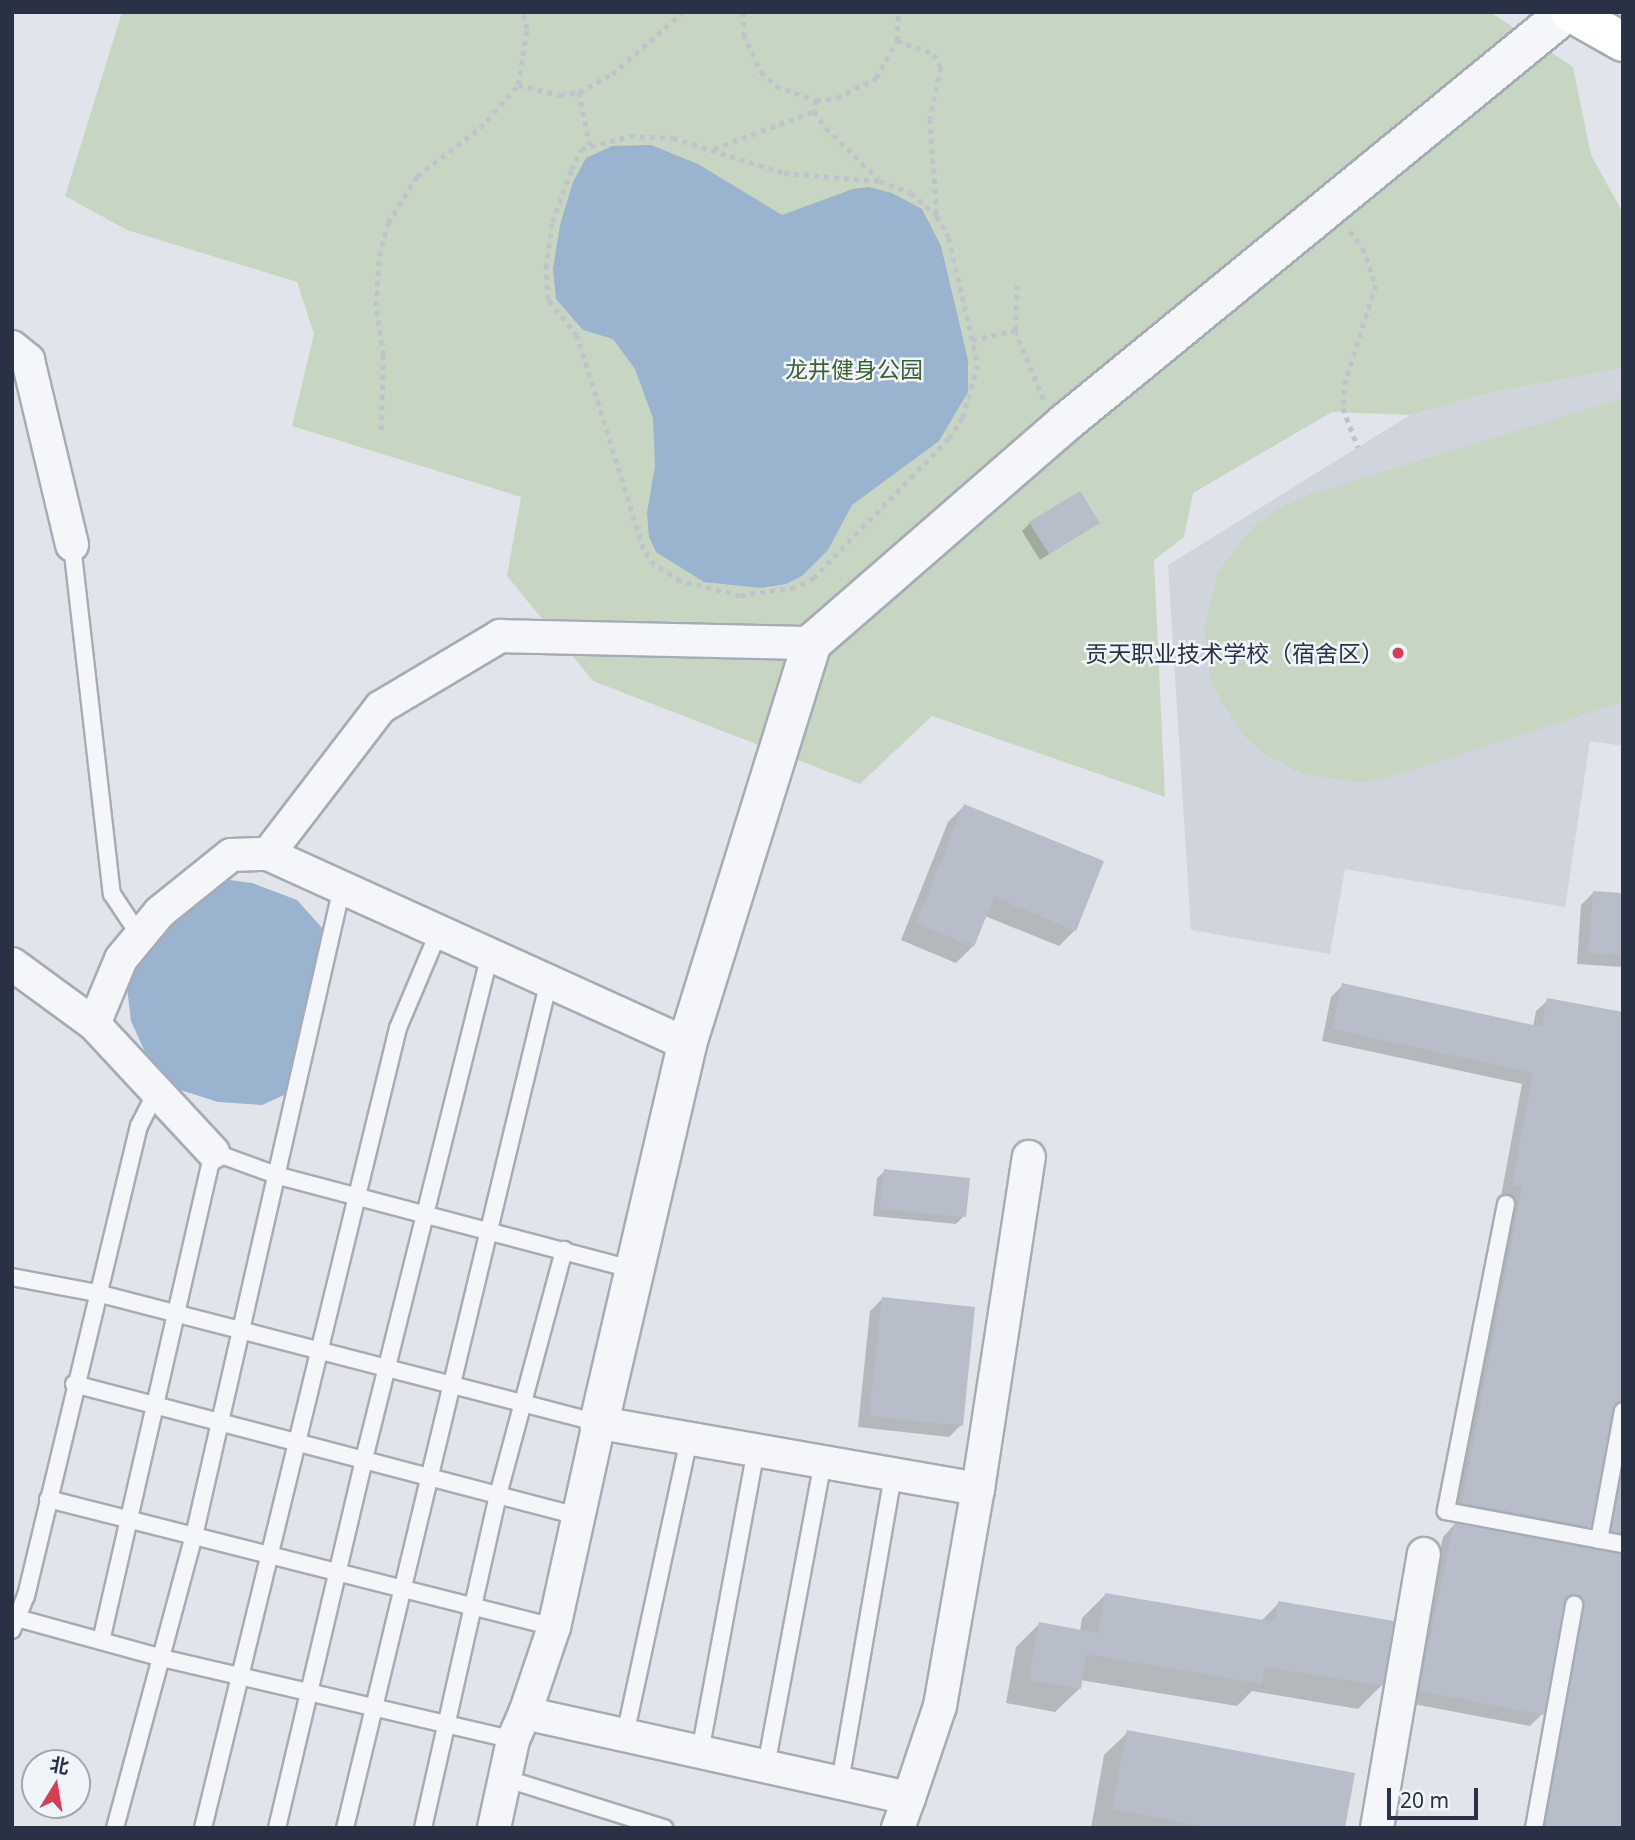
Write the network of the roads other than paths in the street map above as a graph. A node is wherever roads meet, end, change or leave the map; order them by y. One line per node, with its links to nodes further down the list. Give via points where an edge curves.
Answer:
1 (1568, 12): 2 (main road); 5 (street, via 1065,423)
2 (1623, 42)
3 (12, 347): 4 (street, via 28,360)
4 (72, 545): 9 (lane, via 112,894)
5 (812, 643): 6 (street, via 500,636 381,707); 14 (street)
6 (268, 854): 7 (street); 9 (street, via 231,855 160,912)
7 (342, 887): 8 (street); 18 (lane)
8 (439, 931): 10 (street); 19 (lane, via 398,1028)
9 (140, 936): 13 (street, via 121,959)
10 (490, 954): 12 (street); 21 (lane)
11 (12, 964): 13 (street)
12 (548, 981): 14 (street); 22 (lane)
13 (94, 1024): 15 (street)
14 (687, 1044): 24 (street)
15 (158, 1091): 16 (street); 26 (lane, via 139,1126)
16 (213, 1152): 18 (lane); 27 (lane)
17 (1029, 1157): 45 (street)
18 (279, 1175): 19 (lane); 28 (lane)
19 (354, 1194): 21 (lane); 29 (lane)
20 (1506, 1204): 51 (lane, via 1446,1511)
21 (426, 1214): 22 (lane); 30 (lane)
22 (489, 1228): 23 (lane); 32 (lane)
23 (564, 1250): 24 (lane); 33 (lane)
24 (635, 1270): 37 (street)
25 (12, 1277): 26 (lane)
26 (97, 1293): 27 (lane); 31 (lane)
27 (178, 1314): 28 (lane); 34 (lane)
28 (242, 1331): 29 (lane); 36 (lane)
29 (318, 1350): 30 (lane); 39 (lane)
30 (387, 1368): 32 (lane); 41 (lane)
31 (74, 1384): 34 (lane); 47 (lane)
32 (451, 1385): 33 (lane); 44 (lane)
33 (523, 1404): 37 (lane); 46 (lane)
34 (157, 1405): 36 (lane); 49 (lane)
35 (1623, 1411): 51 (lane)
36 (221, 1422): 39 (lane); 50 (lane)
37 (599, 1423): 38 (street); 48 (street)
38 (689, 1439): 40 (street); 68 (lane)
39 (297, 1441): 41 (lane); 54 (lane)
40 (756, 1451): 42 (street); 69 (lane)
41 (363, 1459): 44 (lane); 55 (lane)
42 (823, 1462): 43 (street); 70 (lane)
43 (893, 1474): 45 (street); 72 (lane)
44 (429, 1476): 46 (lane); 56 (lane)
45 (978, 1489): 73 (street, via 940,1706)
46 (498, 1495): 48 (lane); 58 (lane)
47 (48, 1499): 49 (lane); 59 (lane)
48 (578, 1516): 60 (street)
49 (129, 1520): 50 (lane); 61 (lane)
50 (194, 1536): 54 (lane); 62 (lane)
51 (1599, 1540): 52 (lane)
52 (1623, 1544)
53 (1424, 1554): 82 (street)
54 (268, 1555): 55 (lane); 63 (lane)
55 (336, 1572): 56 (lane); 64 (lane)
56 (402, 1588): 58 (lane); 65 (lane)
57 (1574, 1605): 83 (lane)
58 (472, 1606): 60 (lane); 66 (lane)
59 (15, 1624): 61 (lane)
60 (554, 1627): 67 (street)
61 (101, 1641): 62 (lane)
62 (162, 1658): 63 (lane); 74 (lane)
63 (239, 1676): 64 (lane); 75 (lane)
64 (309, 1692): 65 (lane); 76 (lane)
65 (373, 1706): 66 (lane); 77 (lane)
66 (444, 1724): 67 (lane); 78 (lane)
67 (519, 1727): 68 (street); 71 (street)
68 (625, 1735): 69 (street)
69 (700, 1752): 70 (street)
70 (766, 1766): 72 (street)
71 (504, 1778): 79 (street); 80 (lane)
72 (840, 1782): 73 (street)
73 (909, 1798): 81 (street)
74 (115, 1828)
75 (203, 1828)
76 (277, 1828)
77 (345, 1828)
78 (423, 1828)
79 (494, 1828)
80 (664, 1828)
81 (898, 1828)
82 (1377, 1828)
83 (1534, 1828)

